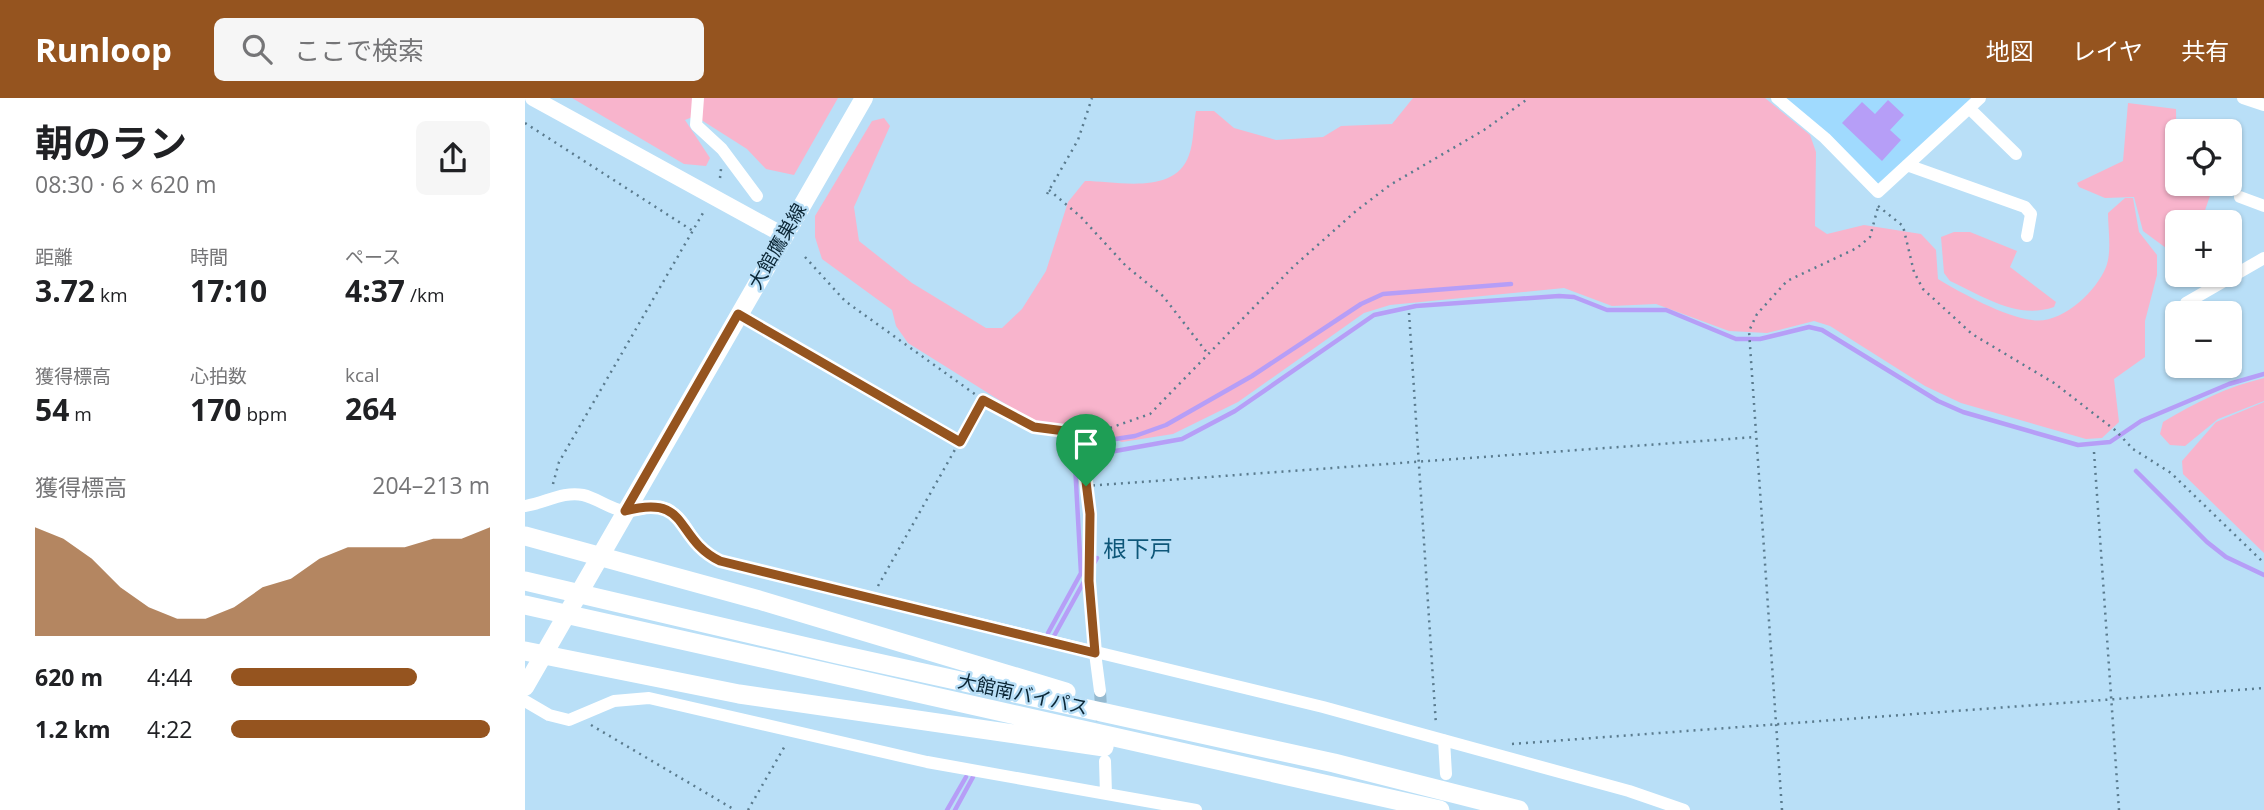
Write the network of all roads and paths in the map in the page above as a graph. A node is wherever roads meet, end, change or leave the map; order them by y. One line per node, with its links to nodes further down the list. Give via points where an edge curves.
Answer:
1 (533, 98): 21 (street)
2 (698, 98): 15 (street, via 696,125 722,149)
3 (864, 98): 21 (main road, 大館鷹巣線)
4 (1092, 98): 28 (path, via 1079,140 1048,192 1081,217 1126,266 1163,296)
5 (1529, 98): 28 (path, via 1356,211 1293,267)
6 (1777, 98): 14 (street)
7 (1980, 98): 10 (street)
8 (2242, 98): 9 (street)
9 (2264, 106)
10 (1969, 108): 12 (street); 13 (street)
11 (525, 123): 20 (path)
12 (2016, 154)
13 (1907, 165): 14 (street); 22 (street, via 2025,206 2031,214)
14 (1878, 192): 17 (path)
15 (757, 196)
16 (2240, 197): 18 (street)
17 (1878, 206): 31 (path, via 1870,237 1857,248 1787,281 1757,314 1749,331); 41 (path, via 1903,226 1923,289 1972,334 2054,383 2171,473)
18 (2264, 206)
19 (703, 213): 20 (path)
20 (693, 231): 36 (path, via 559,462 552,480)
21 (783, 235): 27 (main road, 大館鷹巣線)
22 (2027, 236)
23 (805, 257): 29 (path, via 845,300)
24 (2264, 258): 25 (street)
25 (2189, 301)
26 (1409, 313): 34 (path)
27 (738, 314): 32 (path); 38 (main road, 大館鷹巣線)
28 (1208, 354): 30 (path, via 1150,414)
29 (983, 400): 30 (path, via 1034,427); 32 (path)
30 (1080, 433): 35 (path)
31 (1756, 437): 34 (path); 53 (path)
32 (960, 442): 43 (path)
33 (2094, 452): 50 (path)
34 (1419, 461): 35 (path); 55 (path)
35 (1086, 486): 46 (path)
36 (553, 498): 37 (street); 38 (street, via 582,495)
37 (525, 506)
38 (625, 511): 40 (main road, 大館鷹巣線); 43 (street, via 666,507 696,545 720,561)
39 (525, 536): 40 (highway)
40 (601, 556): 45 (main road, 大館鷹巣線); 58 (highway, via 1091,700)
41 (2264, 563)
42 (532, 583): 58 (highway, 大館南バイパス)
43 (871, 598): 46 (street)
44 (528, 606): 59 (highway, 大館南バイパス)
45 (534, 653): 47 (main road, 大館鷹巣線); 59 (highway, via 802,704)
46 (1095, 653): 49 (street); 55 (street)
47 (525, 687)
48 (2264, 688): 50 (path)
49 (1100, 691)
50 (2112, 698): 53 (path); 69 (path)
51 (525, 701): 52 (street, via 558,719)
52 (579, 718): 54 (street, via 614,701 635,697); 62 (path)
53 (1775, 724): 56 (path); 68 (path)
54 (792, 732): 61 (street); 63 (path)
55 (1441, 740): 60 (street); 67 (street)
56 (1512, 744)
57 (1105, 761): 61 (street)
58 (1334, 763): 66 (highway, 大館南バイパス)
59 (1282, 774): 65 (highway, 大館南バイパス)
60 (1445, 774)
61 (1106, 794): 64 (street)
62 (735, 810)
63 (748, 810)
64 (1196, 810)
65 (1440, 810)
66 (1520, 810)
67 (1684, 810)
68 (1782, 810)
69 (2119, 810)

